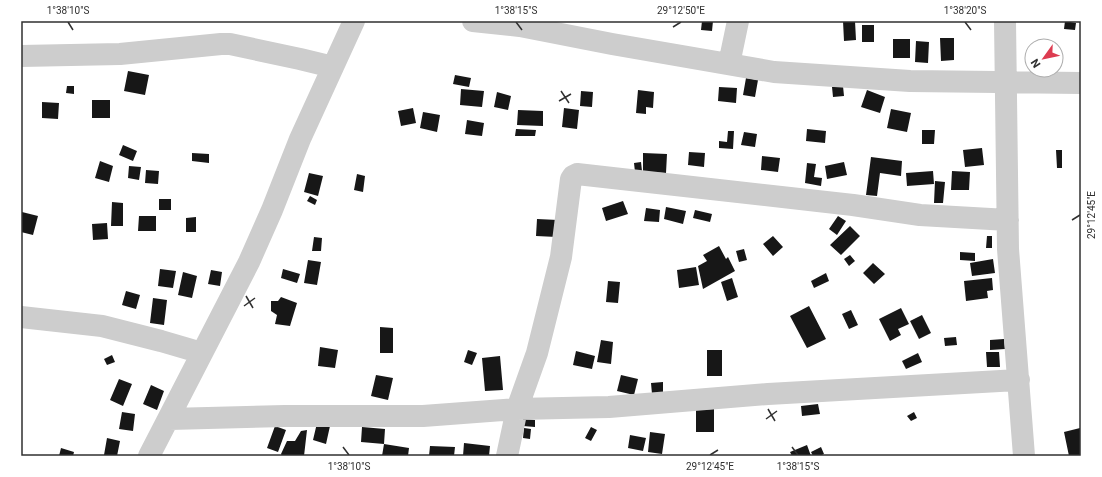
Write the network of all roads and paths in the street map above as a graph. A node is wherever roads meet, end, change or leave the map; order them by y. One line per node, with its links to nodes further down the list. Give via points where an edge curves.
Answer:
1 (354, 21): 7 (street)
2 (473, 21): 6 (street, via 520,26)
3 (738, 21): 6 (street)
4 (1005, 21): 8 (street)
5 (21, 56): 7 (street, via 120,54 226,44)
6 (729, 64): 8 (street, via 774,72 910,81)
7 (332, 67): 12 (street, via 249,262)
8 (1005, 82): 9 (street); 10 (street)
9 (1081, 83)
10 (1008, 220): 13 (street); 14 (street, via 920,215 577,174 571,179 561,257 537,353)
11 (21, 317): 12 (street, via 102,326)
12 (202, 353): 15 (street)
13 (1018, 380): 14 (street, via 768,394 609,408); 18 (street)
14 (517, 409): 15 (street, via 423,416); 17 (street)
15 (169, 419): 16 (street)
16 (149, 456)
17 (507, 456)
18 (1024, 456)

